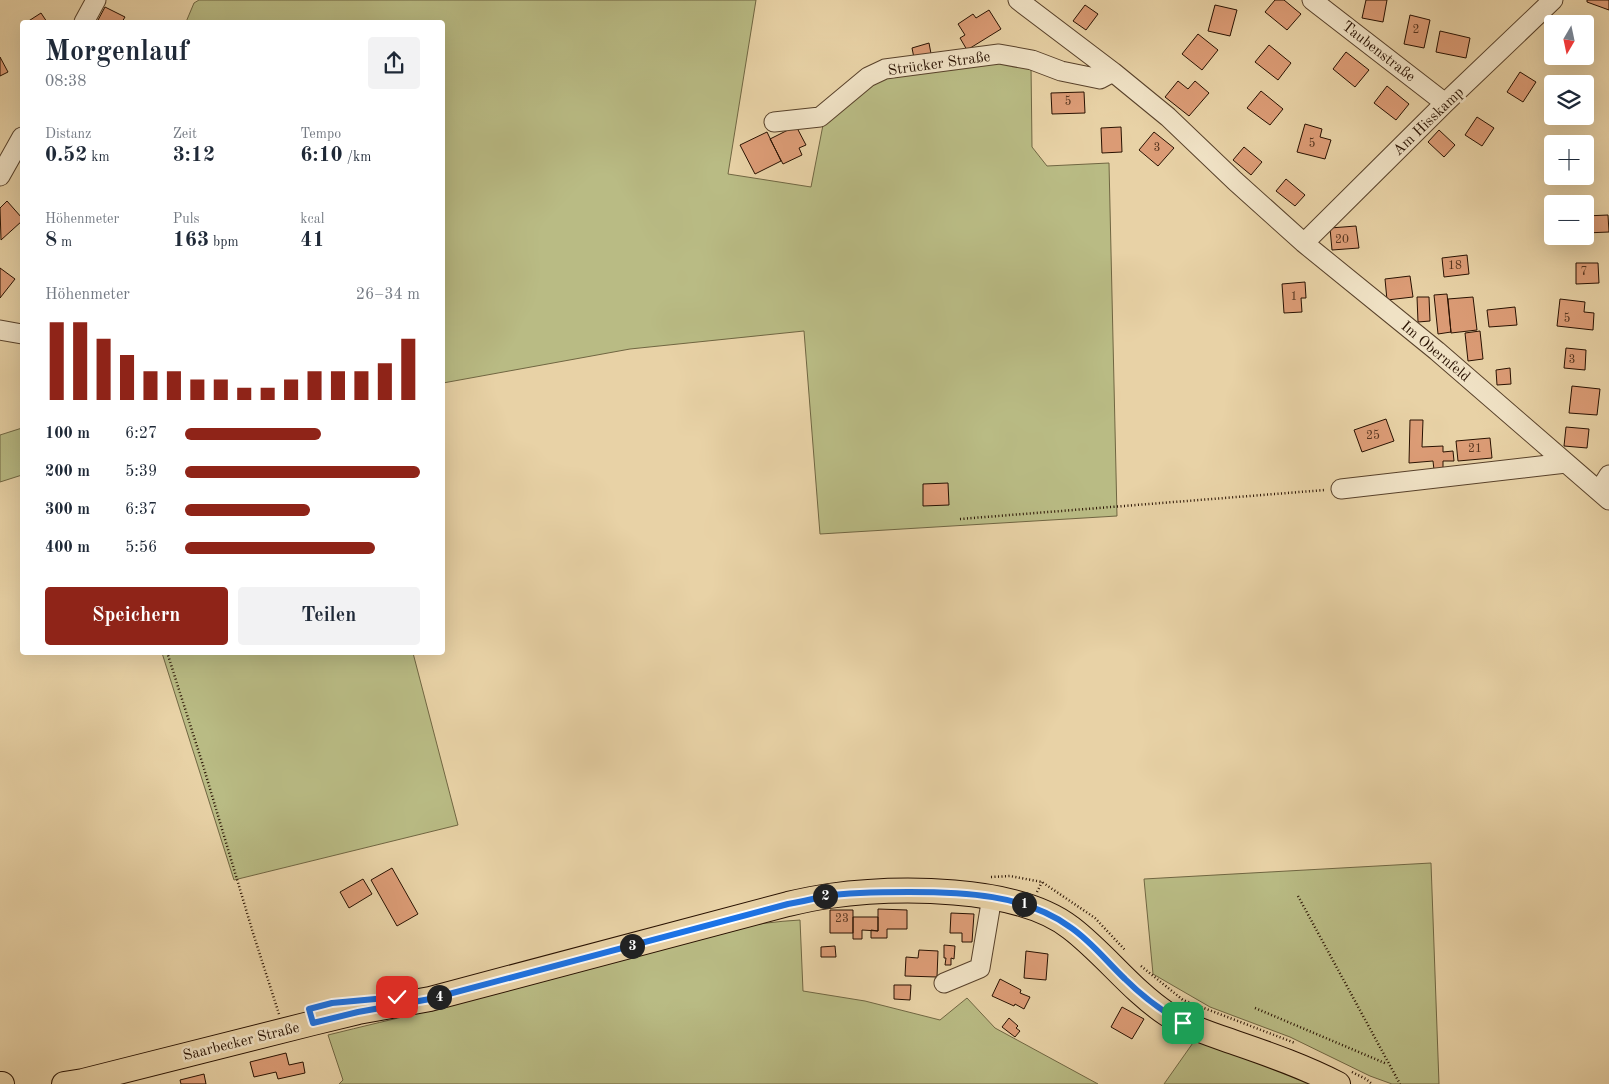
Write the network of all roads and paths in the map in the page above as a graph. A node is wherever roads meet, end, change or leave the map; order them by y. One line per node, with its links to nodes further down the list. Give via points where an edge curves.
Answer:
1 (96, 0): 5 (street)
2 (1018, 0): 6 (street)
3 (1312, 0): 7 (street, Taubenstraße)
4 (1553, 0): 7 (street, Am Hisskamp)
5 (85, 20)
6 (1113, 72): 8 (street, Strücker Straße, via 1100,79 999,54 885,69 868,77 820,117); 11 (street, via 1168,117)
7 (1445, 103): 11 (street, Am Hisskamp)
8 (774, 122)
9 (20, 141): 10 (street)
10 (0, 176)
11 (1304, 243): 14 (street, Im Obernfeld)
12 (0, 330): 13 (street)
13 (20, 334)
14 (1566, 463): 16 (street); 17 (street, Im Obernfeld)
15 (1609, 475): 17 (street)
16 (1341, 488): 18 (path)
17 (1604, 496)
18 (960, 518)
19 (168, 655): 26 (path)
20 (989, 887): 22 (path, via 1010,876 1042,882 1095,918); 24 (street, via 980,968); 26 (main road, Saarbecker Straße, via 938,893 874,892 826,896 430,999); 29 (main road, Saarbecker Straße, via 1070,927 1146,998 1183,1023 1292,1063)
21 (1298, 896): 28 (path)
22 (1130, 956)
23 (1136, 963): 27 (path, via 1183,1000)
24 (944, 983)
25 (1255, 1008): 28 (path)
26 (284, 1030): 30 (main road, Saarbecker Straße)
27 (1297, 1044)
28 (1389, 1064): 32 (path)
29 (1343, 1077): 31 (path, via 1366,1079)
30 (64, 1084)
31 (1372, 1084)
32 (1400, 1084)

